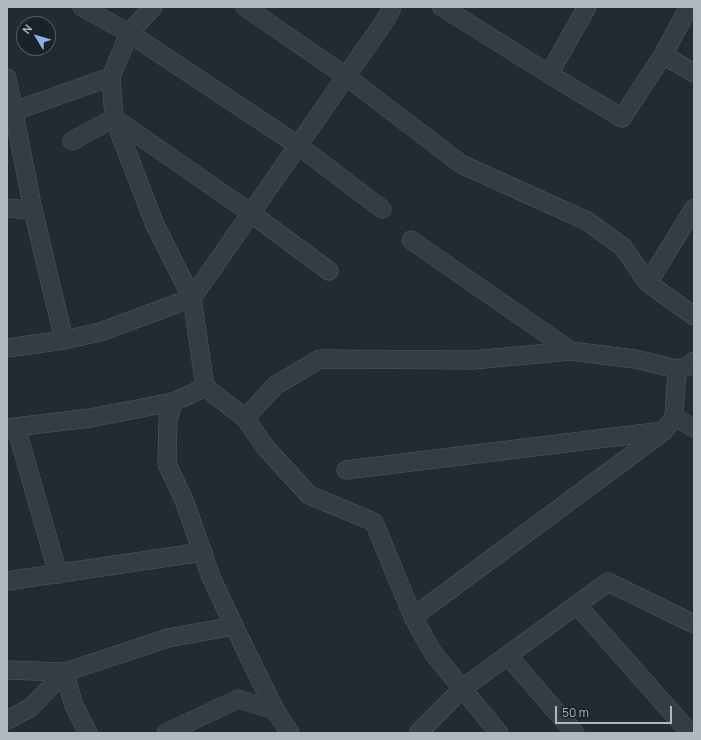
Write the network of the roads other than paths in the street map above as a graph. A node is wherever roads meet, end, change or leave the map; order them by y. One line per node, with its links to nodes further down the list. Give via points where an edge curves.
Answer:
1 (82, 7): 8 (street)
2 (153, 7): 8 (street)
3 (245, 7): 13 (street)
4 (392, 7): 13 (street)
5 (442, 7): 11 (street)
6 (587, 7): 11 (street)
7 (689, 7): 9 (street)
8 (129, 33): 12 (street); 18 (street)
9 (663, 54): 10 (street); 11 (street, via 622,118)
10 (694, 73)
11 (549, 74)
12 (111, 77): 15 (street); 16 (street)
13 (347, 77): 18 (street); 26 (street, via 461,164 586,221 623,247)
14 (7, 78): 15 (street)
15 (14, 111): 22 (street)
16 (114, 118): 17 (street); 23 (street); 27 (street, via 155,225)
17 (72, 141)
18 (299, 146): 21 (street); 23 (street)
19 (7, 208): 22 (street)
20 (694, 208): 26 (street)
21 (382, 209)
22 (33, 210): 29 (street)
23 (252, 214): 25 (street); 27 (street)
24 (411, 240): 31 (street)
25 (329, 271)
26 (648, 283): 28 (street)
27 (192, 298): 29 (street, via 100,332); 34 (street)
28 (694, 316)
29 (64, 340): 30 (street)
30 (7, 348)
31 (571, 351): 33 (street, via 635,359); 36 (street, via 473,360 320,359 276,385)
32 (694, 362): 33 (street)
33 (677, 369): 37 (street)
34 (205, 387): 35 (street); 36 (street)
35 (173, 402): 38 (street, via 90,418); 41 (street, via 168,420 167,464 184,500)
36 (245, 418): 45 (street, via 266,448 309,495 374,522)
37 (669, 424): 39 (street); 40 (street); 45 (street)
38 (12, 428): 42 (street)
39 (694, 428)
40 (346, 470)
41 (203, 552): 42 (street); 47 (street, via 211,577)
42 (58, 574): 43 (street)
43 (7, 581)
44 (577, 605): 46 (street, via 608,582); 48 (street); 60 (street)
45 (413, 616): 51 (street, via 433,653)
46 (694, 624)
47 (234, 626): 50 (street, via 168,638); 52 (street)
48 (508, 656): 51 (street); 59 (street)
49 (7, 670): 50 (street)
50 (66, 672): 53 (street, via 30,708); 54 (street, via 72,703)
51 (462, 688): 57 (street); 58 (street)
52 (275, 710): 55 (street, via 238,699); 56 (street)
53 (7, 720)
54 (88, 733)
55 (166, 733)
56 (290, 733)
57 (418, 733)
58 (499, 733)
59 (575, 733)
60 (690, 733)

